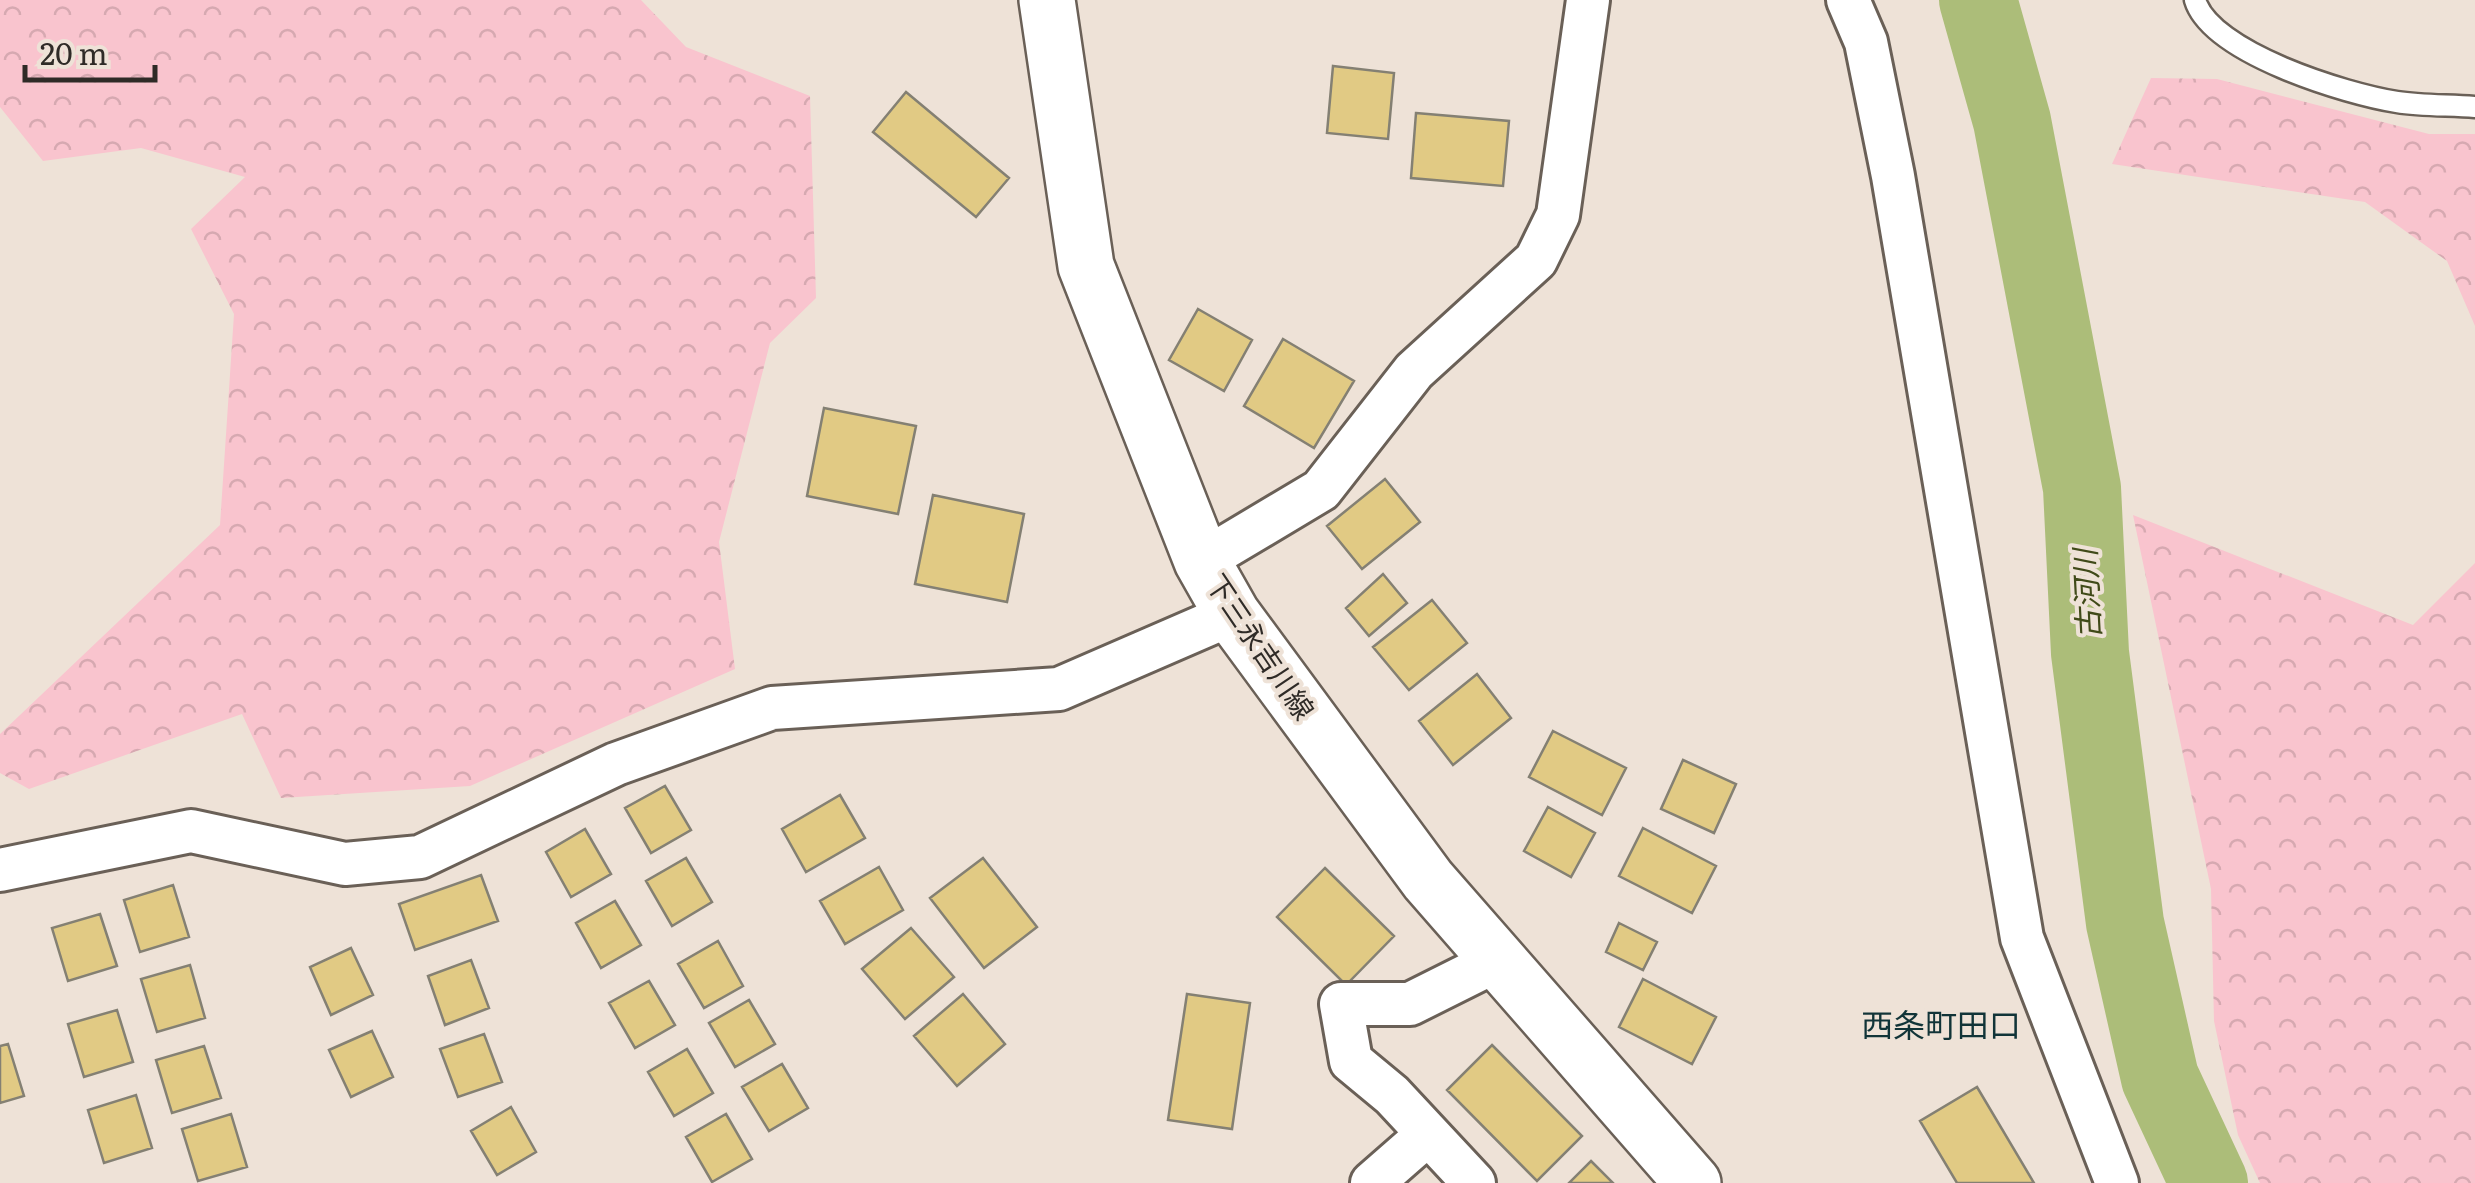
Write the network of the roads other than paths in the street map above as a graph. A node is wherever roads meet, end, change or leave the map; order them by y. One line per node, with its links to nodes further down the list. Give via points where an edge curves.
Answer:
1 (1047, 0): 6 (main road, 下三永吉川線, via 1086,266)
2 (1588, 0): 6 (street, via 1558,215 1536,260 1414,371 1320,490)
3 (1848, 0): 14 (street, via 1866,42 1893,176 2022,938)
4 (2195, 0): 5 (lane, via 2232,44 2328,84 2397,102)
5 (2475, 106)
6 (1202, 561): 7 (main road, 下三永吉川線)
7 (1232, 614): 8 (street, via 1059,688 772,708 616,764 420,857 345,864 191,830); 9 (main road, 下三永吉川線, via 1428,880)
8 (0, 870)
9 (1498, 960): 10 (street, via 1410,1004 1341,1004 1352,1061); 13 (main road, 下三永吉川線)
10 (1428, 1134): 11 (street); 12 (street)
11 (1372, 1183)
12 (1474, 1183)
13 (1693, 1183)
14 (2118, 1183)

